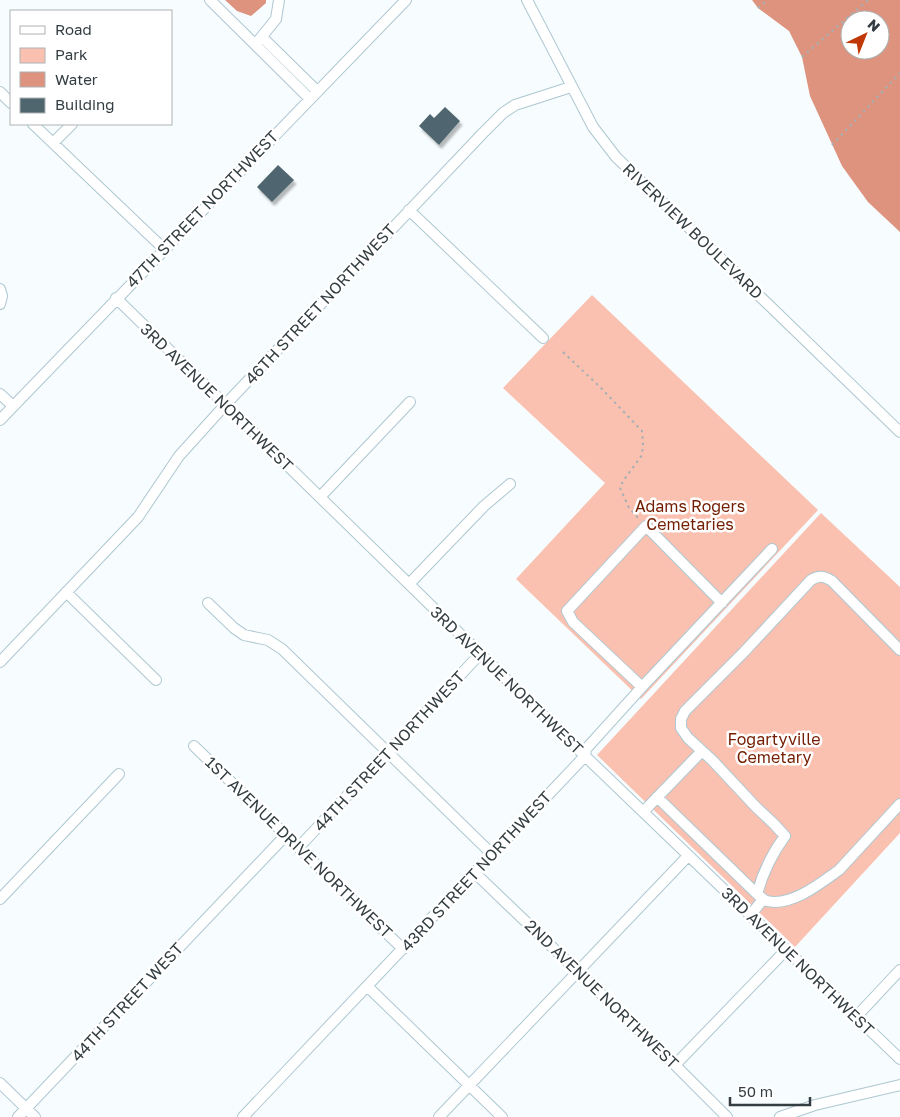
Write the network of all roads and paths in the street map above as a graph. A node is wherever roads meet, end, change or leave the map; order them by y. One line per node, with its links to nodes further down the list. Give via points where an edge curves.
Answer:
1 (210, 0): 8 (street)
2 (279, 0): 8 (street, via 276,19)
3 (406, 0): 13 (street, 47TH STREET NORTHWEST)
4 (527, 0): 11 (street, RIVERVIEW BOULEVARD)
5 (768, 0): 7 (path)
6 (868, 0): 9 (path)
7 (758, 8)
8 (258, 40): 13 (street)
9 (802, 57)
10 (900, 73): 18 (path)
11 (571, 88): 19 (street, 46TH STREET NORTHWEST, via 526,100 502,113); 28 (street, RIVERVIEW BOULEVARD, via 593,127 616,157)
12 (0, 92): 14 (street)
13 (314, 95): 20 (street, 47TH STREET NORTHWEST)
14 (10, 102)
15 (34, 125): 17 (street)
16 (71, 125): 17 (street)
17 (53, 143): 20 (street)
18 (832, 145)
19 (409, 210): 22 (street); 26 (street, 46TH STREET NORTHWEST)
20 (164, 249): 21 (street, 47TH STREET NORTHWEST)
21 (116, 298): 26 (street, 3RD AVENUE NORTHWEST); 27 (street, 47TH STREET NORTHWEST)
22 (543, 338)
23 (563, 352): 31 (path, via 642,431 642,455 620,488 629,508)
24 (0, 394): 27 (street)
25 (410, 402): 30 (street)
26 (225, 404): 30 (street, 3RD AVENUE NORTHWEST); 34 (street, 46TH STREET NORTHWEST, via 179,456 138,517)
27 (5, 412)
28 (900, 432)
29 (510, 484): 33 (street, via 484,506)
30 (320, 497): 33 (street, 3RD AVENUE NORTHWEST)
31 (646, 526): 36 (street); 41 (street, via 567,611 574,622)
32 (772, 549): 36 (street, 43RD STREET NORTHWEST)
33 (409, 584): 38 (street, 3RD AVENUE NORTHWEST)
34 (66, 592): 39 (street, 46TH STREET NORTHWEST); 40 (street)
35 (208, 603): 44 (street, via 244,636 268,640 282,649)
36 (722, 603): 41 (street, 43RD STREET NORTHWEST)
37 (900, 650): 43 (street, via 832,581 816,577 685,711 681,728)
38 (480, 654): 44 (street, 44TH STREET NORTHWEST); 45 (street, 3RD AVENUE NORTHWEST)
39 (0, 662)
40 (156, 680)
41 (642, 688): 45 (street, 43RD STREET NORTHWEST, via 586,749)
42 (194, 746): 50 (street, 1ST AVENUE DRIVE NORTHWEST)
43 (702, 751): 47 (street); 55 (street, via 784,836 767,862)
44 (388, 752): 51 (street, 44TH STREET NORTHWEST); 52 (street)
45 (585, 756): 49 (street, 3RD AVENUE NORTHWEST); 52 (street, 43RD STREET NORTHWEST)
46 (119, 774): 56 (street)
47 (657, 798): 49 (street); 55 (street)
48 (900, 804): 55 (street, via 828,878 798,897 776,902 765,901)
49 (643, 812): 53 (street, 3RD AVENUE NORTHWEST)
50 (286, 834): 51 (street, 1ST AVENUE DRIVE NORTHWEST); 69 (street, 44TH STREET WEST)
51 (298, 847): 58 (street, 1ST AVENUE DRIVE NORTHWEST)
52 (492, 854): 54 (street, 43RD STREET NORTHWEST)
53 (688, 856): 57 (street, 3RD AVENUE NORTHWEST); 61 (street)
54 (475, 873): 58 (street, 43RD STREET NORTHWEST); 61 (street, 2ND AVENUE NORTHWEST)
55 (760, 896): 57 (street)
56 (0, 899)
57 (750, 916): 59 (street, 3RD AVENUE NORTHWEST)
58 (403, 948): 62 (street, 43RD STREET NORTHWEST)
59 (786, 950): 63 (street, 3RD AVENUE NORTHWEST); 65 (street)
60 (900, 970): 63 (street)
61 (578, 971): 65 (street, 2ND AVENUE NORTHWEST); 67 (street)
62 (367, 986): 67 (street); 72 (street, 43RD STREET NORTHWEST)
63 (856, 1017): 64 (street, 3RD AVENUE NORTHWEST)
64 (900, 1059)
65 (675, 1065): 75 (street, 2ND AVENUE NORTHWEST)
66 (0, 1083): 69 (street)
67 (469, 1085): 73 (street); 74 (street)
68 (900, 1085): 76 (street, via 815,1105)
69 (26, 1108): 70 (street, 44TH STREET WEST); 71 (street)
70 (18, 1117)
71 (35, 1117)
72 (243, 1117)
73 (439, 1117)
74 (502, 1117)
75 (726, 1117)
76 (780, 1117)

